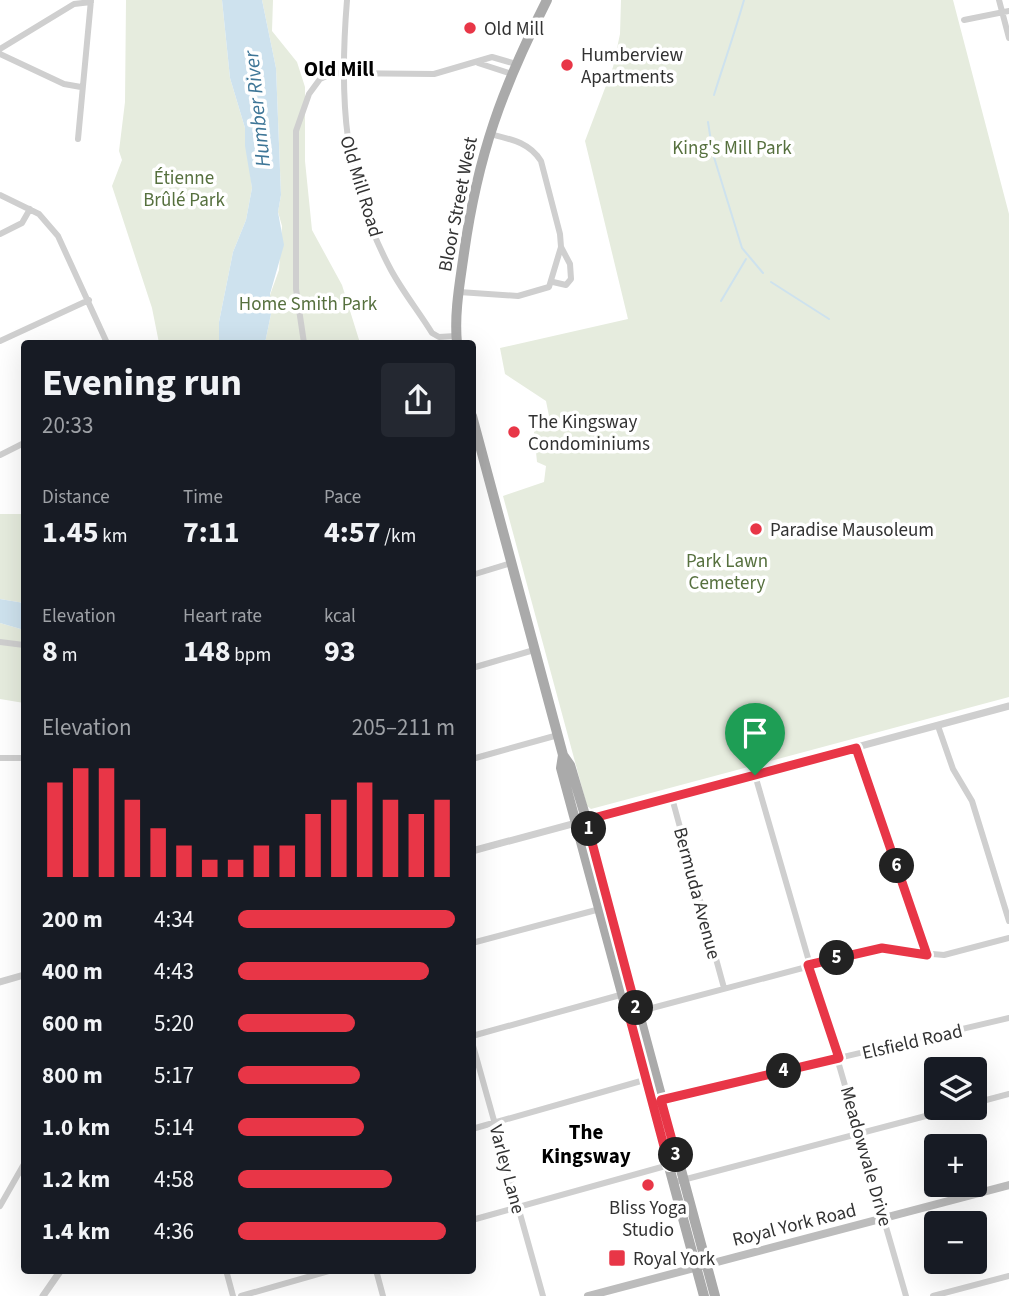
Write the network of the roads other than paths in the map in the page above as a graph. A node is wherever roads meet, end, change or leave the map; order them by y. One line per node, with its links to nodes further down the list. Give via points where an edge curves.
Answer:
1 (347, 0): 10 (street, Old Mill Road)
2 (547, 0): 9 (main road, Bloor Street West)
3 (999, 0): 5 (street)
4 (91, 1): 8 (street, via 74,4); 11 (street)
5 (1006, 12): 6 (street); 7 (street)
6 (964, 20)
7 (1009, 38)
8 (0, 51): 11 (street, via 64,84)
9 (514, 69): 10 (street, via 476,62 423,75); 12 (main road, Bloor Street West)
10 (342, 72): 22 (street, via 329,74 315,85 296,131 296,289); 23 (street, Old Mill Road, via 347,144 382,251 432,333)
11 (81, 87): 13 (street)
12 (488, 133): 17 (street, via 534,150 541,161); 19 (main road, Bloor Street West, via 474,188)
13 (78, 139)
14 (0, 195): 15 (street)
15 (30, 209): 16 (street, via 22,223); 20 (street, via 58,236)
16 (0, 234)
17 (561, 247): 18 (street); 18 (street, via 571,279 566,285)
18 (553, 282): 19 (street, via 518,296)
19 (459, 292): 23 (main road, Bloor Street West)
20 (89, 300): 21 (street); 24 (street)
21 (106, 340)
22 (304, 340)
23 (456, 340)
24 (0, 341)
25 (476, 431): 28 (main road)
26 (21, 445): 27 (street)
27 (0, 456)
28 (511, 564): 29 (street); 32 (main road)
29 (476, 574)
30 (0, 642): 31 (street)
31 (21, 645)
32 (534, 650): 33 (street); 36 (main road)
33 (476, 667)
34 (1009, 706): 35 (street)
35 (938, 726): 37 (street); 46 (street, via 953,769 972,801)
36 (558, 736): 40 (street); 43 (main road, via 561,768)
37 (856, 748): 41 (street); 49 (street)
38 (0, 758): 39 (street)
39 (21, 758)
40 (476, 758)
41 (755, 775): 42 (street); 50 (street, Meadowvale Drive)
42 (672, 798): 43 (street); 53 (street, Bermuda Avenue)
43 (581, 821): 44 (street); 45 (main road)
44 (476, 850)
45 (604, 908): 48 (street); 54 (main road)
46 (1008, 916)
47 (1009, 938): 49 (street)
48 (476, 942)
49 (927, 955): 50 (street, via 882,948)
50 (808, 965): 53 (street); 59 (street, Meadowvale Drive)
51 (21, 976): 52 (street)
52 (0, 982)
53 (724, 988): 55 (street)
54 (627, 993): 55 (main road); 57 (street)
55 (633, 1013): 60 (main road)
56 (1009, 1018): 59 (street, Elsfield Road)
57 (476, 1035)
58 (476, 1056): 65 (street, Varley Lane)
59 (839, 1058): 63 (street, Elsfield Road); 67 (street, Meadowvale Drive)
60 (650, 1078): 63 (main road); 65 (street)
61 (1009, 1094): 62 (street)
62 (987, 1100)
63 (657, 1101): 68 (main road)
64 (924, 1116): 67 (street)
65 (495, 1123): 66 (street); 73 (street, Varley Lane)
66 (476, 1128)
67 (859, 1133): 70 (street); 74 (street, Meadowvale Drive)
68 (673, 1163): 70 (main road); 73 (street)
69 (21, 1169): 72 (street)
70 (679, 1181): 76 (main road)
71 (1009, 1185): 74 (main road, Royal York Road)
72 (1, 1201)
73 (518, 1207): 75 (street); 87 (street, Varley Lane)
74 (884, 1217): 76 (main road, Royal York Road); 91 (street, Meadowvale Drive)
75 (476, 1219)
76 (701, 1264): 82 (main road, Royal York Road); 89 (main road); 90 (main road)
77 (58, 1274): 83 (street)
78 (227, 1274): 84 (street)
79 (318, 1274): 85 (street)
80 (377, 1274): 86 (street)
81 (1009, 1276): 92 (street)
82 (610, 1293): 88 (main road, Royal York Road)
83 (43, 1296)
84 (233, 1296)
85 (241, 1296)
86 (383, 1296)
87 (543, 1296)
88 (588, 1296)
89 (704, 1296)
90 (715, 1296)
91 (906, 1296)
92 (933, 1296)

